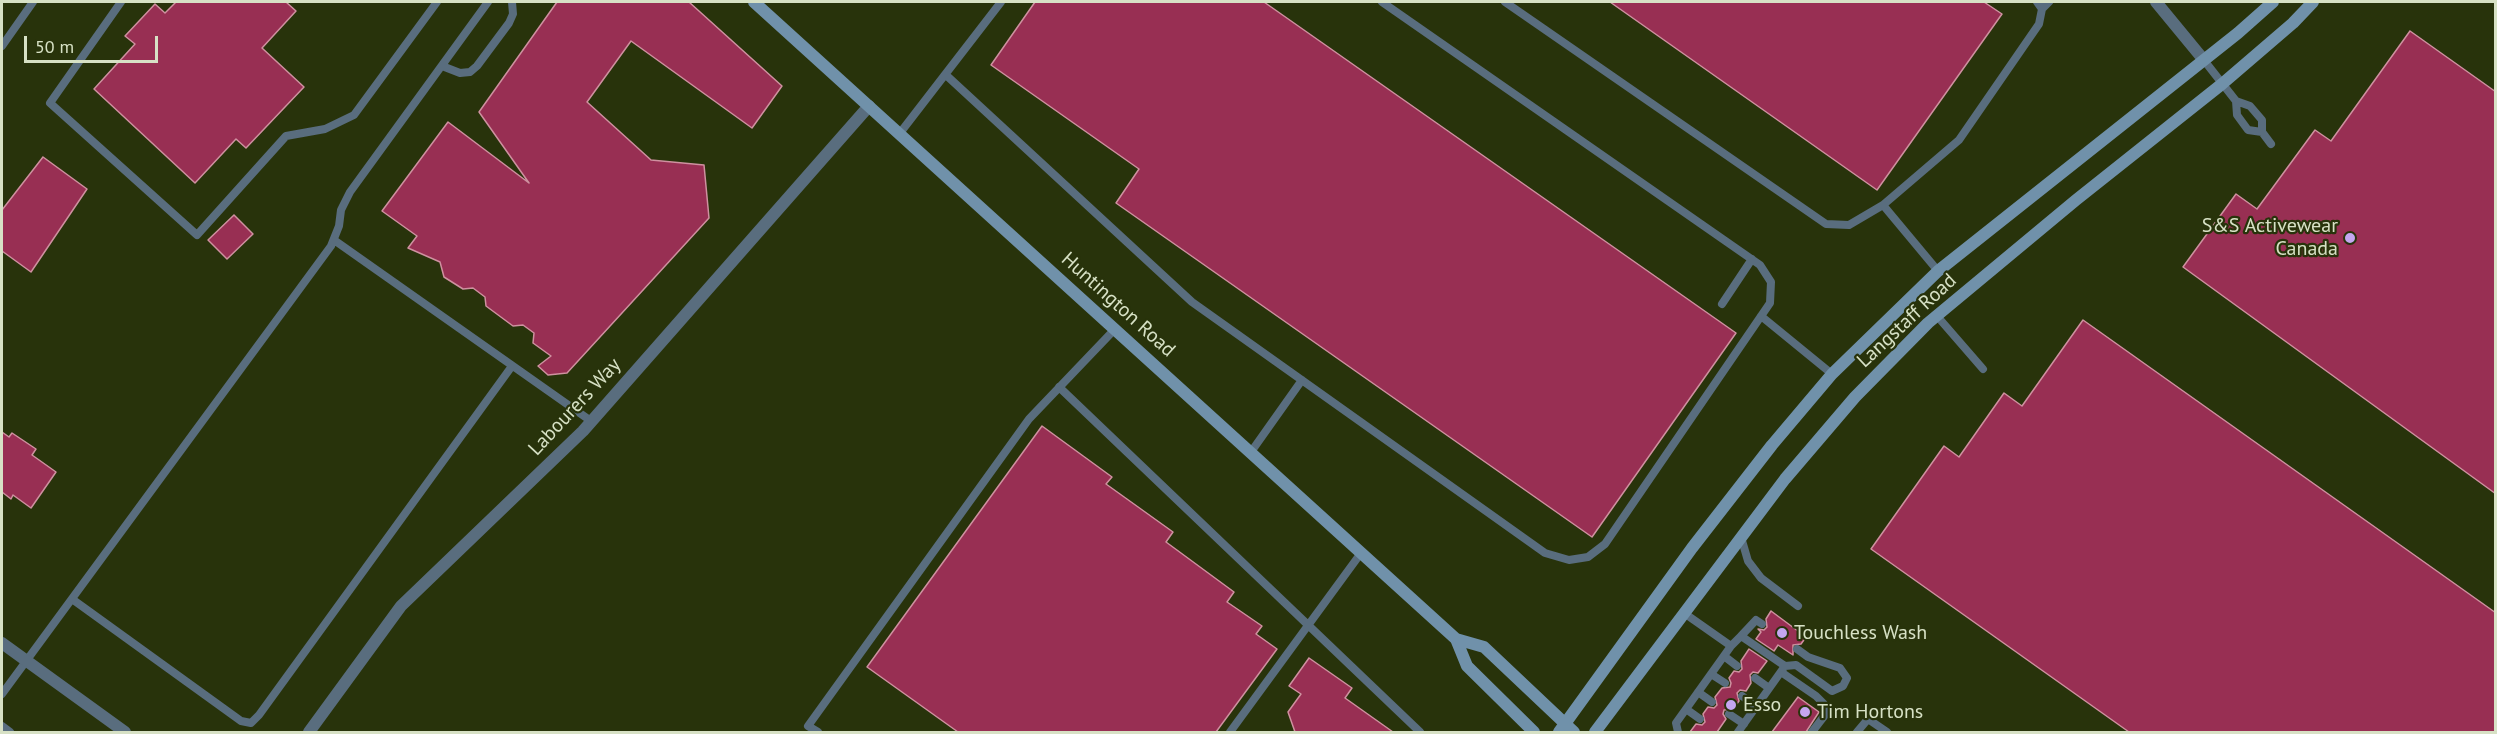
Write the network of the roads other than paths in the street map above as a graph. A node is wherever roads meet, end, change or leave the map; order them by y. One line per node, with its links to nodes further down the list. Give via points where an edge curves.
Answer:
1 (33, 2): 16 (lane)
2 (121, 2): 3 (lane, via 50,103 197,235 286,136 325,129 354,115)
3 (438, 2)
4 (489, 2): 18 (lane)
5 (512, 2): 18 (lane, via 509,23 477,66 460,73)
6 (754, 2): 22 (main road, Huntington Road)
7 (1001, 2): 19 (lane)
8 (1382, 2): 28 (lane)
9 (1505, 2): 26 (lane, via 1826,224 1850,225)
10 (2037, 2): 15 (lane)
11 (2049, 2): 15 (lane)
12 (2156, 2): 17 (street)
13 (2272, 2): 17 (main road, Langstaff Road)
14 (2313, 2): 20 (main road, Langstaff Road)
15 (2042, 9): 26 (lane, via 2039,24 1959,140)
16 (2, 46)
17 (2204, 59): 20 (lane); 29 (main road, Langstaff Road)
18 (442, 66): 27 (lane, via 350,192)
19 (946, 75): 24 (lane); 37 (lane, via 1192,302)
20 (2222, 84): 21 (lane); 32 (main road, Langstaff Road)
21 (2236, 101): 23 (lane, via 2250,106 2262,120); 23 (lane, via 2237,115 2248,130)
22 (869, 105): 24 (main road, Huntington Road); 39 (street, Labourers Way)
23 (2262, 132): 25 (lane)
24 (900, 133): 33 (main road, Huntington Road)
25 (2271, 144)
26 (1883, 206): 29 (lane)
27 (334, 240): 34 (lane); 43 (lane)
28 (1752, 259): 30 (lane); 31 (lane, via 1771,282 1770,303)
29 (1938, 271): 36 (main road, Langstaff Road)
30 (1722, 304)
31 (1761, 316): 36 (lane); 37 (lane, via 1605,544 1588,556 1569,560 1545,553)
32 (1937, 316): 35 (lane); 41 (main road, Langstaff Road, via 1855,397)
33 (1115, 329): 38 (lane); 40 (main road, Huntington Road)
34 (512, 366): 39 (lane); 43 (lane, via 251,723 241,721)
35 (1983, 369)
36 (1832, 374): 71 (main road, Langstaff Road, via 1692,548)
37 (1302, 380): 40 (lane)
38 (1059, 387): 47 (lane); 75 (lane, via 1029,419 808,726)
39 (591, 421): 74 (street, Labourers Way, via 401,606)
40 (1251, 452): 42 (main road, Huntington Road)
41 (1741, 537): 44 (lane, via 1748,561 1761,578); 45 (main road, Langstaff Road)
42 (1361, 553): 47 (lane); 49 (main road, Huntington Road)
43 (72, 599): 54 (lane)
44 (1798, 606)
45 (1684, 613): 51 (lane); 79 (main road, Langstaff Road)
46 (1762, 624): 48 (lane, via 1756,620)
47 (1308, 625): 76 (lane); 77 (lane)
48 (1741, 636): 51 (lane); 56 (lane)
49 (1456, 639): 71 (main road, Huntington Road, via 1484,647); 78 (main road, Huntington Road, via 1467,666)
50 (2, 643): 54 (street)
51 (1731, 646): 53 (lane)
52 (1797, 649): 56 (lane, via 1840,668 1847,678 1843,686 1832,691 1796,665)
53 (1724, 656): 55 (lane); 57 (lane)
54 (26, 661): 62 (lane); 73 (street)
55 (1737, 666)
56 (1783, 669): 60 (lane); 82 (lane, via 1824,704 1825,714)
57 (1711, 674): 59 (lane); 61 (lane)
58 (1755, 678): 60 (lane)
59 (1725, 683)
60 (1769, 688): 65 (lane)
61 (1698, 692): 64 (lane); 66 (lane)
62 (2, 694)
63 (1742, 696): 65 (lane)
64 (1712, 702)
65 (1756, 706): 69 (lane)
66 (1686, 709): 68 (lane); 80 (lane, via 1676,723)
67 (1729, 714): 69 (lane)
68 (1700, 719)
69 (1744, 724): 81 (lane)
70 (2, 726): 72 (lane)
71 (1566, 730)
72 (10, 732)
73 (125, 732)
74 (309, 732)
75 (818, 732)
76 (1230, 732)
77 (1420, 732)
78 (1534, 732)
79 (1595, 732)
80 (1678, 732)
81 (1738, 732)
82 (1812, 732)
83 (1857, 732): 84 (lane, via 1868,719)
84 (1887, 732)

